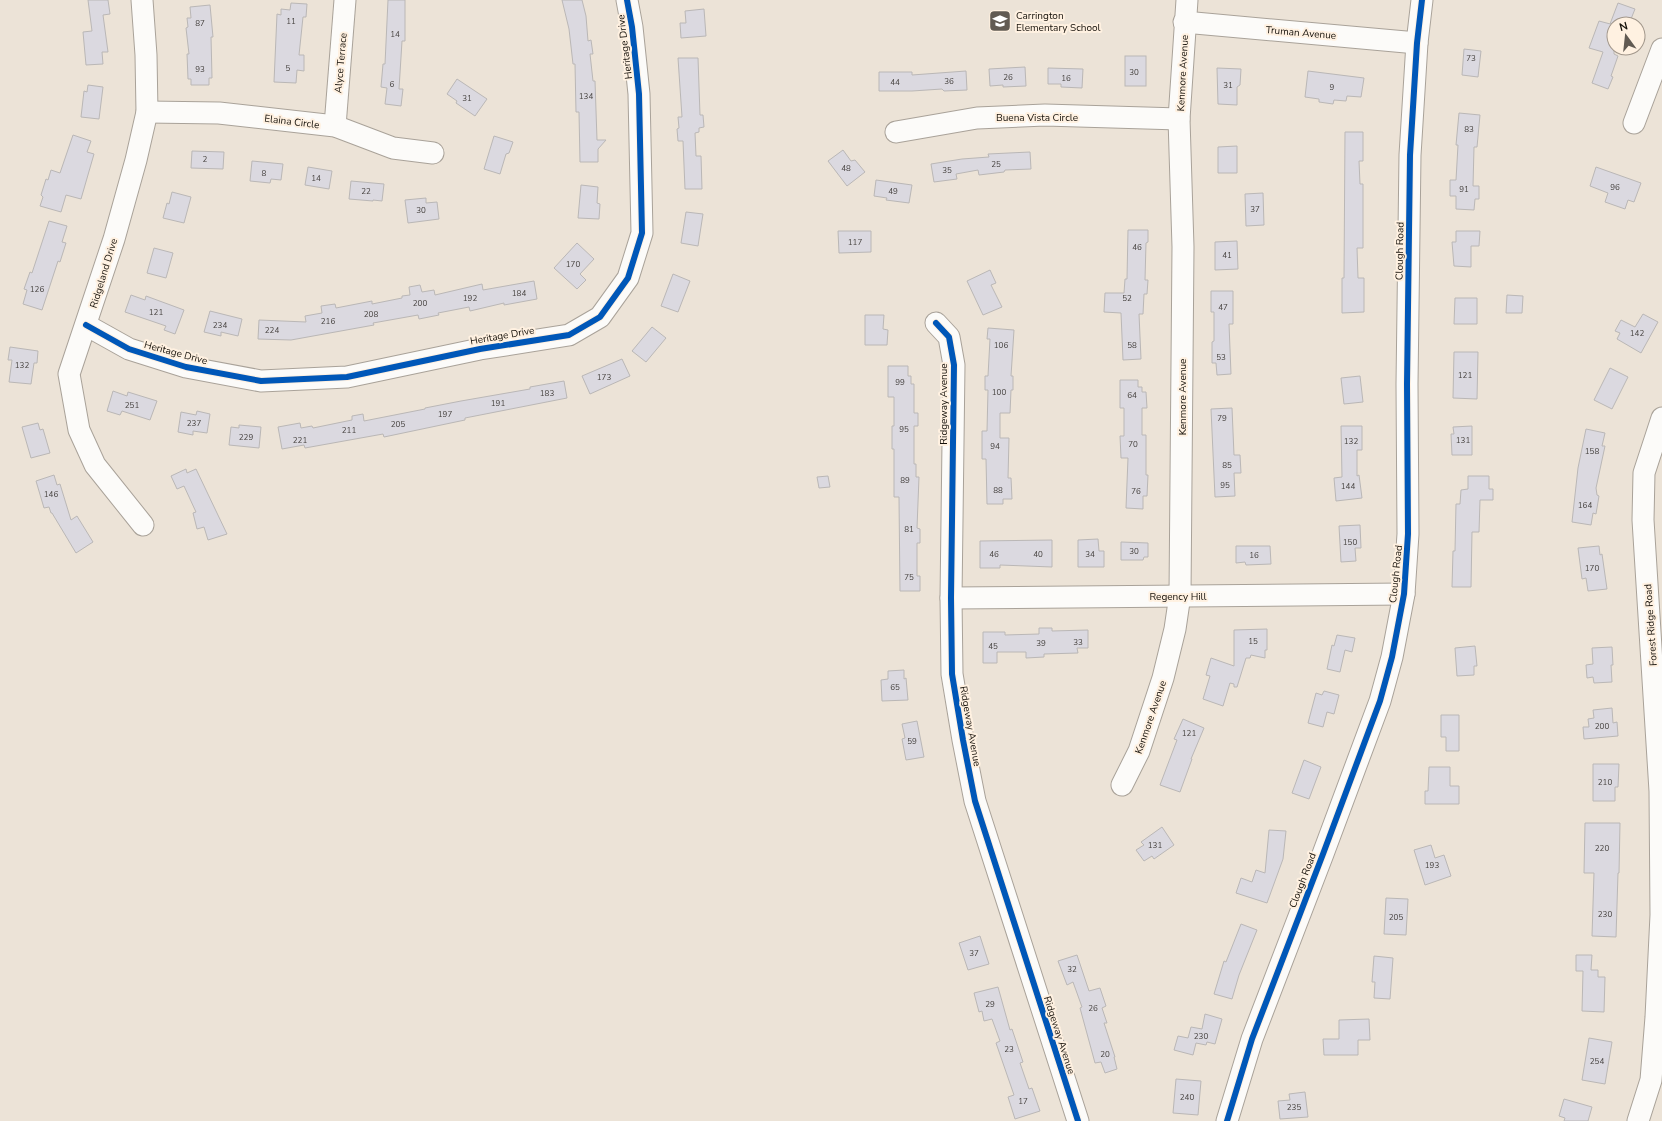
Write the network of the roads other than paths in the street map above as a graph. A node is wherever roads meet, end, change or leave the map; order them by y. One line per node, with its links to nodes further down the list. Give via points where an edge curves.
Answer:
1 (142, 0): 9 (street, Ridgeland Drive)
2 (345, 0): 12 (street, Alyce Terrace)
3 (627, 0): 16 (street, Heritage Drive, via 639,94 642,233 628,278 600,316 569,335 480,349 347,377 261,381 186,367 129,349)
4 (1187, 0): 6 (street, Kenmore Avenue)
5 (1422, 0): 7 (street, Clough Road)
6 (1184, 22): 7 (street, Truman Avenue); 10 (street, Kenmore Avenue)
7 (1417, 43): 20 (street, Clough Road, via 1410,155 1408,534)
8 (1662, 49): 11 (street)
9 (147, 112): 12 (street, Elaina Circle, via 220,113); 16 (street, Ridgeland Drive, via 116,232)
10 (1179, 119): 13 (street, Buena Vista Circle, via 1045,115 977,118); 21 (street, Kenmore Avenue, via 1183,247)
11 (1634, 123)
12 (335, 126): 14 (street, Elaina Circle, via 394,148)
13 (896, 132)
14 (433, 153)
15 (936, 323): 22 (street, Ridgeway Avenue, via 949,337 954,365)
16 (86, 325): 19 (street, Ridgeland Drive, via 69,374 78,430 95,464)
17 (1662, 418): 18 (street, Forest Ridge Road)
18 (1653, 475): 26 (street, Forest Ridge Road, via 1643,520 1660,791 1661,915 1651,1080)
19 (143, 525)
20 (1404, 594): 21 (street, Regency Hill); 25 (street, Clough Road, via 1392,657 1380,701 1252,1039)
21 (1180, 595): 22 (street, Regency Hill); 23 (street, Kenmore Avenue, via 1175,630 1163,678 1139,752)
22 (951, 598): 24 (street, Ridgeway Avenue, via 952,674 975,801)
23 (1122, 785)
24 (1078, 1121)
25 (1227, 1121)
26 (1638, 1121)

